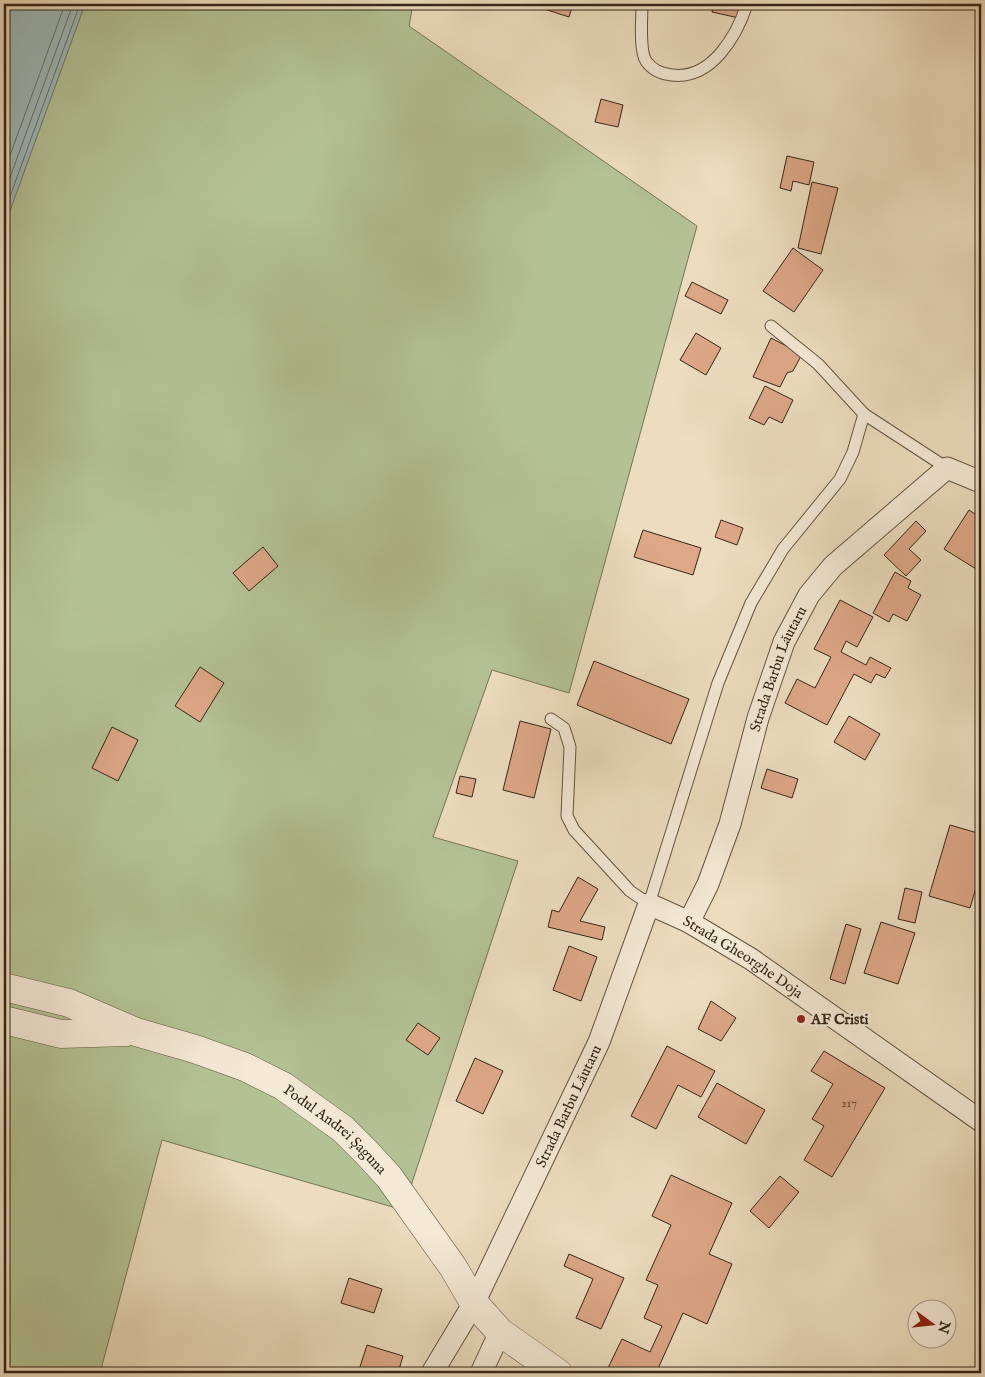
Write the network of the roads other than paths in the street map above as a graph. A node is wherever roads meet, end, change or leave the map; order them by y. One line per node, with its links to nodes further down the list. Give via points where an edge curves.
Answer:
1 (642, 4): 2 (lane, via 645,60 664,74 678,76 695,74 712,62 733,37)
2 (748, 4)
3 (771, 326): 4 (lane, via 818,364)
4 (864, 414): 5 (lane); 8 (lane, via 853,452 840,479 783,549 751,604 718,683)
5 (947, 468): 6 (street); 9 (street, Strada Barbu Lăutaru, via 833,566 809,595 784,642 758,718 730,824 708,884)
6 (981, 482)
7 (551, 719): 8 (lane, via 564,728 570,747 567,816 574,830 630,891)
8 (649, 904): 9 (street, Strada Gheorghe Doja); 14 (street, Strada Barbu Lăutaru, via 599,1042)
9 (689, 922): 13 (street, Strada Gheorghe Doja, via 750,959)
10 (4, 987): 12 (street, Podul Andrei Șaguna, via 69,1003)
11 (4, 1020): 12 (street, Podul Andrei Șaguna, via 61,1034)
12 (136, 1032): 14 (street, Podul Andrei Șaguna, via 245,1067 283,1086 343,1129 389,1177 453,1267)
13 (981, 1121)
14 (474, 1303): 15 (street, Podul Andrei Șaguna); 16 (street, Strada Barbu Lăutaru)
15 (500, 1332): 17 (street); 18 (street, Podul Andrei Șaguna)
16 (432, 1373)
17 (481, 1373)
18 (558, 1373)

